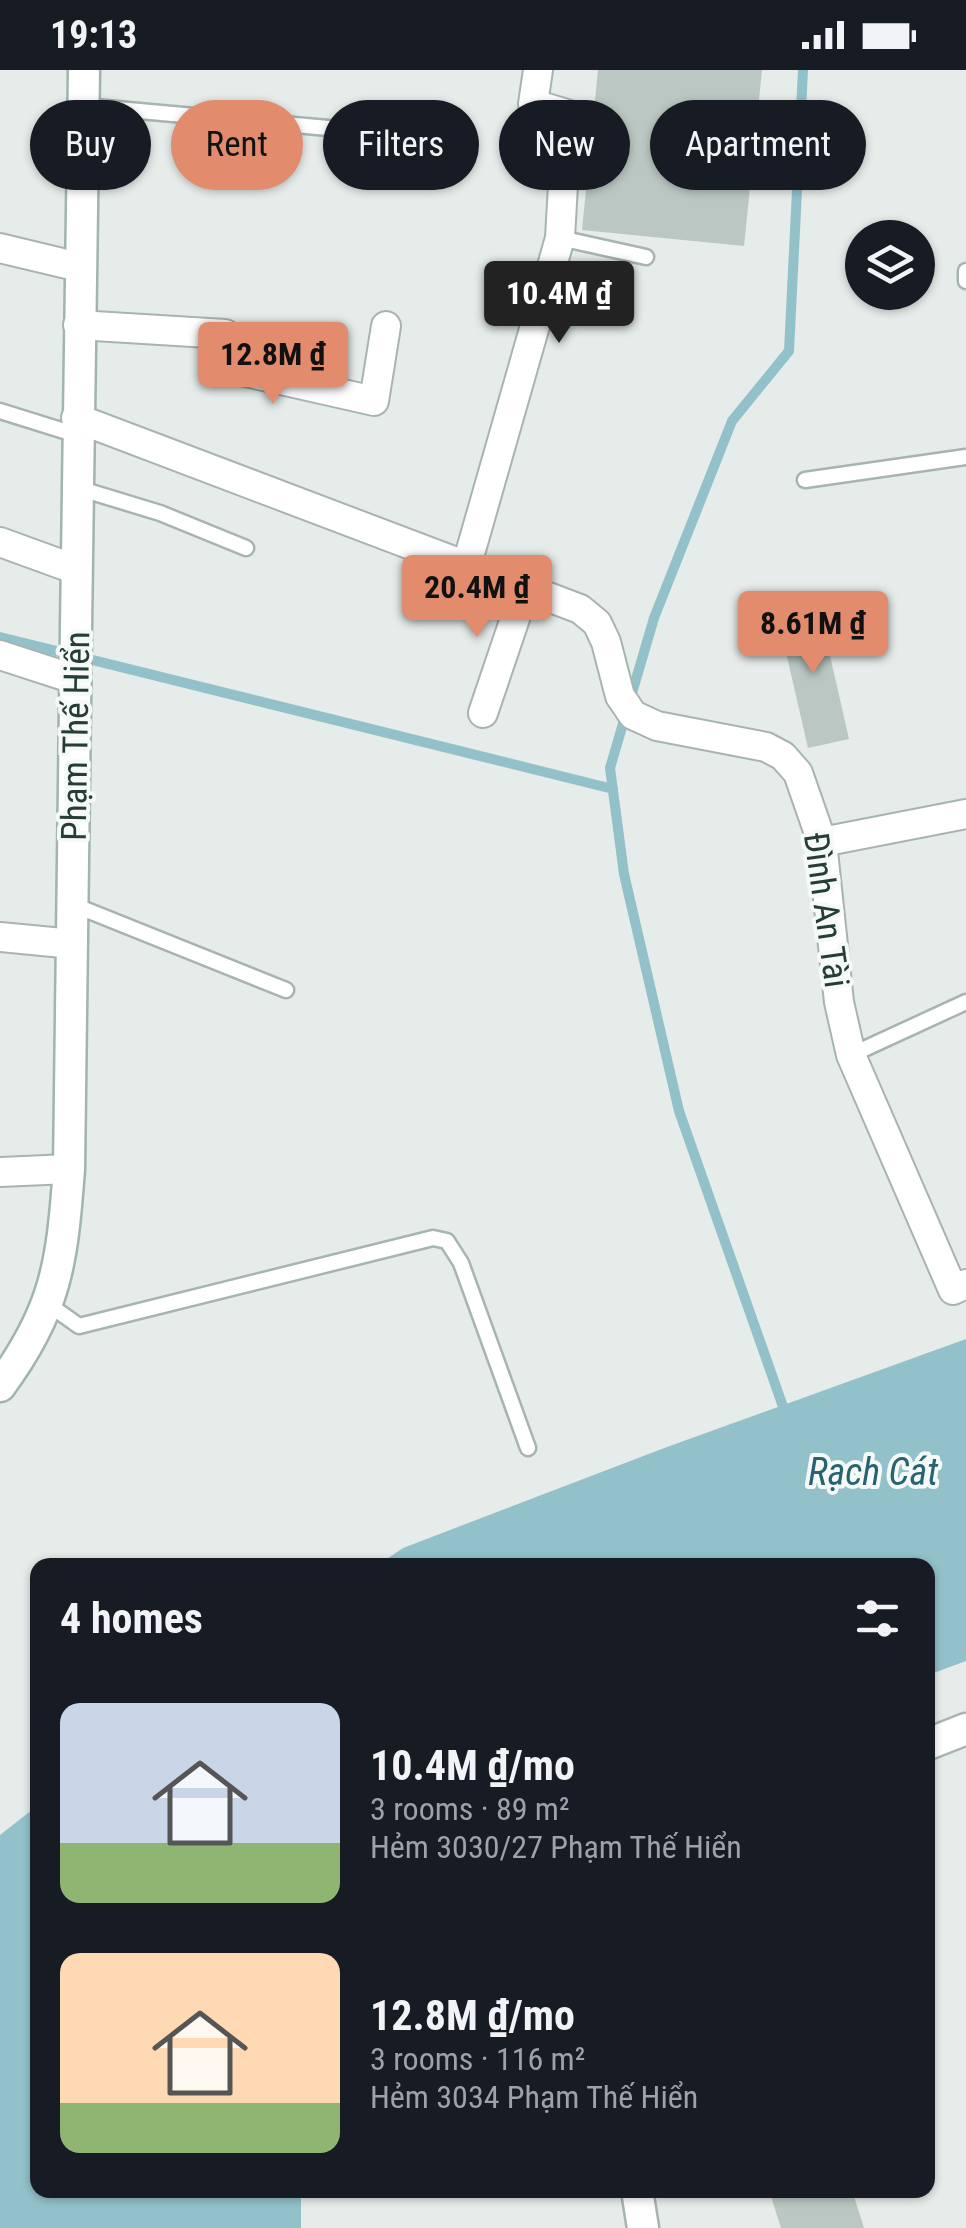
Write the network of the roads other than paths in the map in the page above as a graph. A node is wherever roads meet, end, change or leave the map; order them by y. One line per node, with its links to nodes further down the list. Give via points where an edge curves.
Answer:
1 (84, 70): 3 (main road, Phạm Thế Hiển)
2 (538, 70): 7 (street, via 533,104 567,114)
3 (83, 100)
4 (151, 112): 5 (lane)
5 (323, 128)
6 (81, 190): 10 (main road, Phạm Thế Hiển)
7 (560, 238): 9 (lane); 22 (street)
8 (0, 248): 10 (street)
9 (646, 256)
10 (80, 267): 13 (main road, Phạm Thế Hiển)
11 (966, 271): 12 (lane)
12 (966, 281)
13 (78, 325): 14 (street, via 225,334 224,366 374,401); 16 (main road, Phạm Thế Hiển)
14 (386, 326)
15 (0, 411): 16 (lane)
16 (76, 427): 19 (main road, Phạm Thế Hiển); 22 (street)
17 (966, 457): 18 (lane)
18 (806, 480)
19 (77, 488): 21 (lane); 23 (main road, Phạm Thế Hiển)
20 (0, 542): 23 (street)
21 (246, 548)
22 (467, 564): 24 (street)
23 (77, 570): 26 (main road, Phạm Thế Hiển)
24 (526, 586): 27 (street); 29 (street, Đình An Tài, via 580,608 597,623 620,696 634,715 783,756 798,773)
25 (0, 655): 26 (street)
26 (77, 676): 30 (main road, Phạm Thế Hiển)
27 (484, 713)
28 (966, 814): 29 (street)
29 (822, 842): 35 (street, Đình An Tài)
30 (74, 905): 32 (main road, Phạm Thế Hiển); 33 (lane)
31 (0, 938): 32 (street)
32 (73, 944): 36 (main road, Phạm Thế Hiển)
33 (286, 990)
34 (966, 1002): 35 (lane)
35 (851, 1054): 38 (street, Đình An Tài, via 953,1290)
36 (69, 1170): 37 (street); 39 (main road, Phạm Thế Hiển, via 63,1246)
37 (0, 1172)
38 (966, 1284)
39 (48, 1304): 40 (main road, Phạm Thế Hiển); 41 (lane, via 79,1326 434,1238 446,1241)
40 (0, 1386)
41 (528, 1448)
42 (966, 1729): 43 (main road)
43 (935, 1741)
44 (638, 2198): 45 (main road)
45 (644, 2228)

